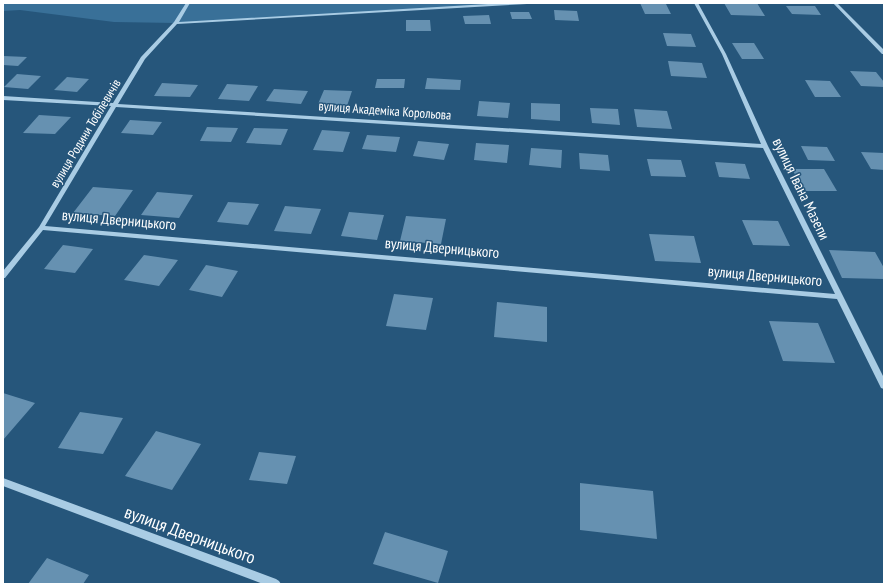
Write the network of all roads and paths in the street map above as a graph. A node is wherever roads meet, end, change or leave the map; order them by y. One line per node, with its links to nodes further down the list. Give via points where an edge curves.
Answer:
1 (188, 3): 5 (street, вулиця Родини Тобілевичів)
2 (527, 3): 5 (street)
3 (696, 3): 9 (street, вулиця Івана Мазепи, via 724,54)
4 (835, 3): 6 (street)
5 (176, 22): 8 (street, вулиця Родини Тобілевичів, via 143,58)
6 (884, 54)
7 (3, 98): 8 (street, вулиця Академіка Корольова)
8 (115, 104): 9 (street, вулиця Академіка Корольова); 10 (street, вулиця Родини Тобілевичів)
9 (765, 146): 12 (street, вулиця Івана Мазепи)
10 (41, 228): 11 (street, вулиця Родини Тобілевичів); 12 (street, вулиця Дверницького)
11 (3, 275)
12 (840, 297): 13 (street, вулиця Івана Мазепи)
13 (884, 386)
14 (3, 482): 15 (street, вулиця Дверницького)
15 (276, 584)

